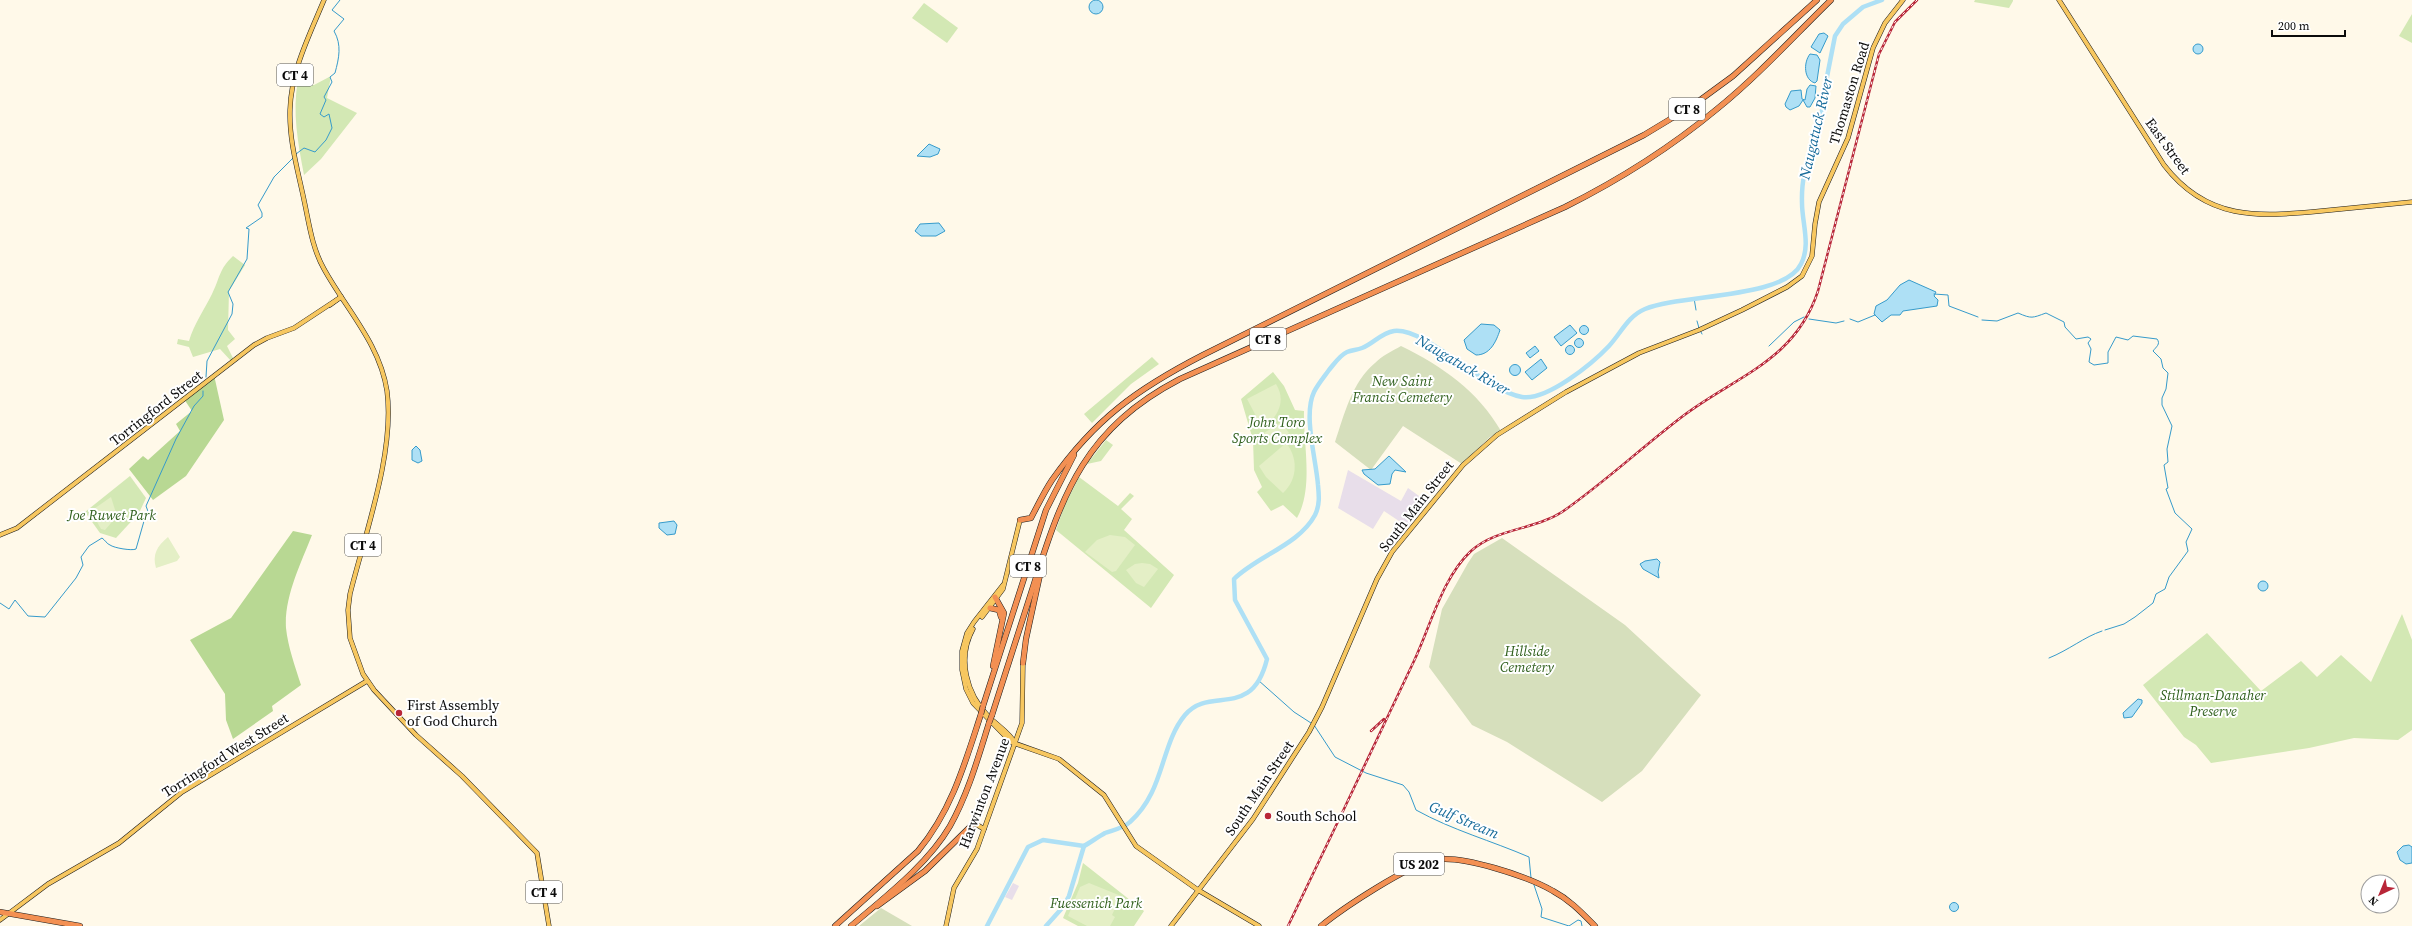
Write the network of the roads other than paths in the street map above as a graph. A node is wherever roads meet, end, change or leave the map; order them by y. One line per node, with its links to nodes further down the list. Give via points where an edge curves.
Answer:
1 (324, 0): 7 (main road, CT 4, via 293,84 290,111 295,159 315,249 323,268)
2 (1817, 0): 9 (highway, CT 8, via 1753,60 1708,95 1644,135 1162,376 1124,401)
3 (1831, 0): 12 (highway, CT 8, via 1700,123 1642,164 1565,207 1200,370 1149,396 1112,428 1086,459 1065,495)
4 (1903, 0): 8 (main road, Thomaston Road, via 1885,23 1873,48 1848,138 1819,202 1812,256 1808,267 1791,285)
5 (2059, 0): 6 (main road, East Street, via 2164,165 2182,184 2201,198 2230,210 2265,216)
6 (2412, 202)
7 (341, 297): 11 (main road, Torringford Street, via 294,328 254,346 17,528); 17 (main road, CT 4, via 375,353 383,375 388,402 383,465 348,610 352,649)
8 (1750, 305): 22 (main road, South Main Street, via 1700,330 1639,353 1566,392 1497,435 1474,454 1411,526 1392,552 1377,579 1313,725 1260,808)
9 (1089, 433): 10 (highway, via 1051,481 1031,518); 18 (highway, CT 8, via 1068,465 1046,510)
10 (1020, 520): 13 (main road, via 1003,585)
11 (0, 535)
12 (1048, 537): 16 (highway); 25 (highway, CT 8, bridge, via 963,800 950,826 928,856)
13 (996, 598): 14 (main road); 15 (highway, via 1003,609); 19 (main road, via 967,633 962,651 962,670 966,689 973,703 1011,742)
14 (990, 608): 15 (highway, via 999,610); 19 (main road, via 979,619 970,635 965,671 977,703)
15 (1002, 623): 18 (highway)
16 (1023, 663): 19 (main road, Harwinton Avenue, via 1022,723)
17 (367, 681): 24 (main road, Torringford West Street, via 182,792 119,843 48,884); 28 (main road, CT 4, via 405,724 466,779 535,852 539,859)
18 (988, 689): 29 (highway, CT 8, bridge, via 956,789 942,818 918,851)
19 (1015, 743): 21 (main road, Harwinton Avenue); 22 (main road, via 1059,759 1104,795 1136,846)
20 (974, 823): 21 (main road); 25 (highway, via 925,872)
21 (984, 829): 31 (main road, Harwinton Avenue, via 977,849 954,888)
22 (1198, 890): 32 (main road, South Main Street); 33 (main road)
23 (0, 912): 24 (highway)
24 (9, 914): 26 (main road, Torringford West Street); 27 (highway)
25 (865, 914): 30 (highway, CT 8)
26 (0, 920)
27 (80, 926)
28 (549, 926)
29 (835, 926)
30 (852, 926)
31 (946, 926)
32 (1171, 926)
33 (1259, 926)
34 (1321, 926): 35 (highway, US 202, via 1407,870 1442,858 1464,860 1552,890 1571,902)
35 (1595, 926)

